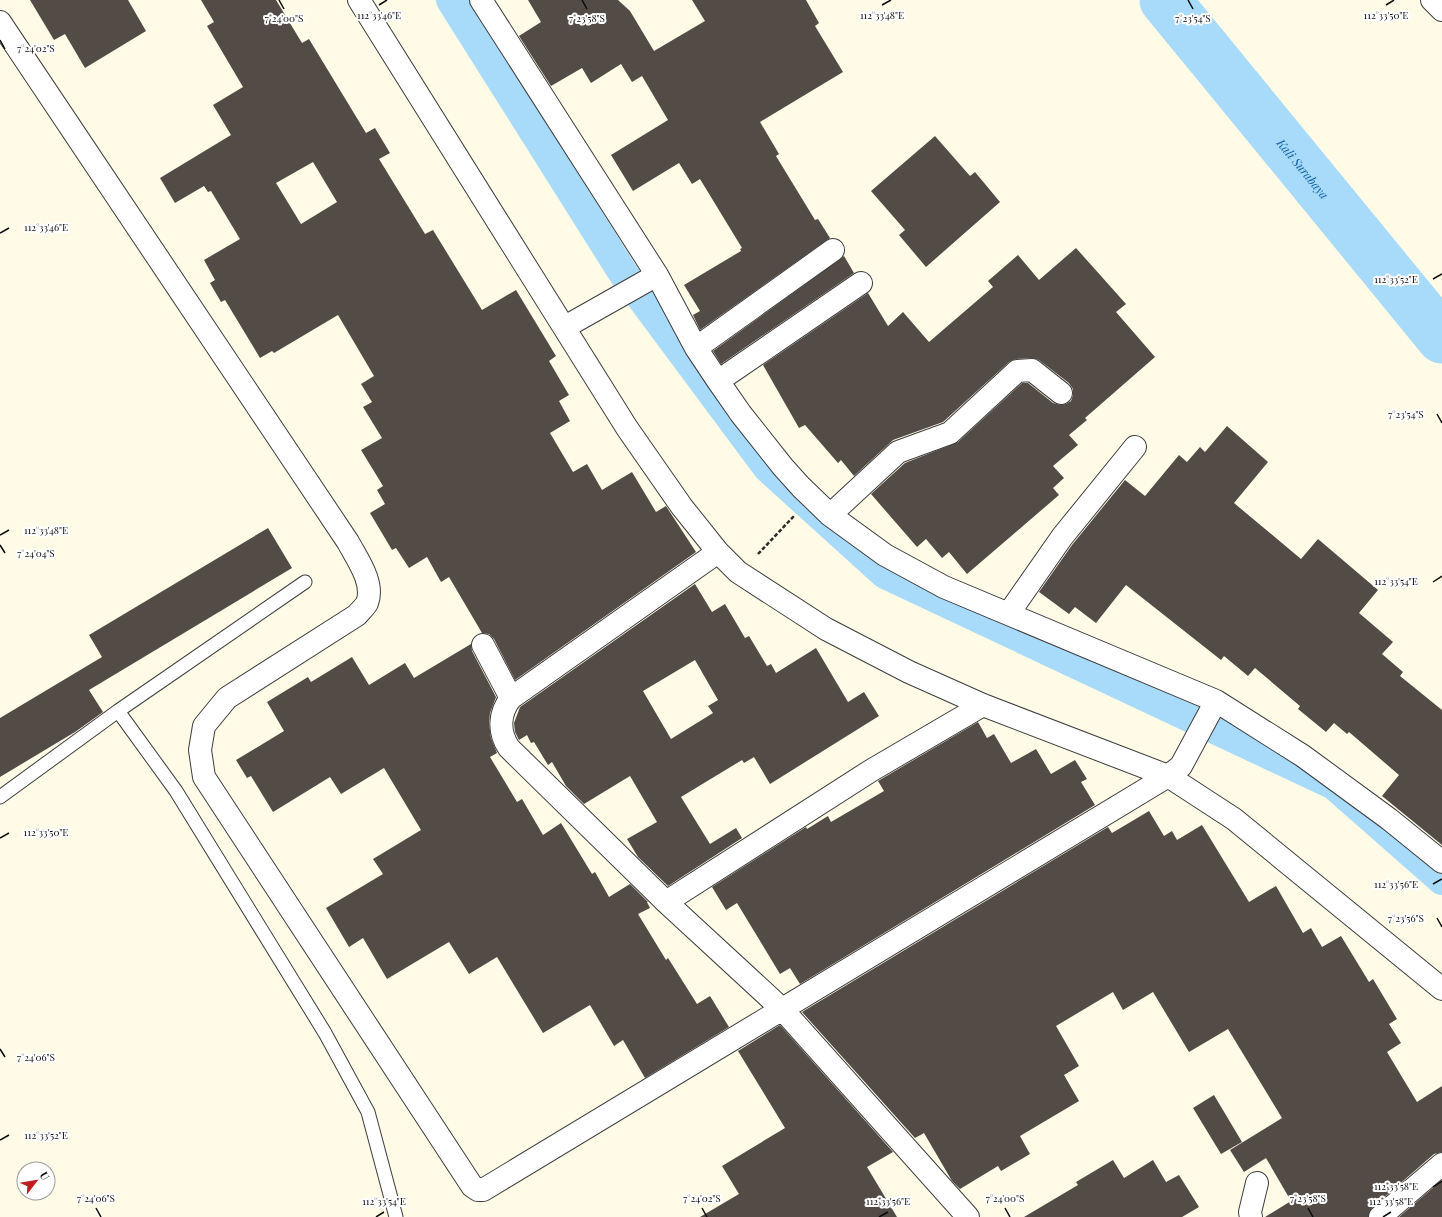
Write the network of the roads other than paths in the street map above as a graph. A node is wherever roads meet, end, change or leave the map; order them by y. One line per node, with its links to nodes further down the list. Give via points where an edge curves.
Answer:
1 (359, 0): 9 (street)
2 (481, 0): 7 (street)
3 (1432, 0): 4 (street)
4 (1442, 10)
5 (0, 22): 28 (street, via 348,542 363,571 369,594 366,604 357,615 227,698 204,726 200,750 204,777 472,1186 483,1190)
6 (833, 250): 10 (street)
7 (652, 277): 9 (street); 10 (street)
8 (862, 283): 11 (street)
9 (565, 327): 15 (street, via 627,428 682,507)
10 (696, 348): 11 (street)
11 (718, 381): 14 (street, via 740,414 782,467)
12 (1061, 393): 14 (street, via 1032,370 1017,371 950,433 898,452)
13 (1135, 447): 17 (street, via 1062,537)
14 (830, 515): 17 (street, via 910,570 944,587)
15 (718, 552): 19 (street); 20 (street, via 738,572 826,629 909,672)
16 (305, 582): 22 (lane)
17 (1009, 613): 21 (street)
18 (483, 645): 19 (street)
19 (511, 698): 26 (street, via 502,714 503,737 509,748)
20 (983, 705): 23 (street); 26 (street, via 872,770)
21 (1213, 706): 23 (street); 25 (street, via 1303,756 1389,819)
22 (118, 711): 24 (lane); 31 (lane, via 176,791 324,1033 368,1112)
23 (1175, 771): 27 (street); 28 (street)
24 (0, 797)
25 (1442, 862)
26 (666, 902): 28 (street)
27 (1442, 988)
28 (782, 1008): 32 (street)
29 (1442, 1164): 34 (street)
30 (1257, 1183): 33 (street)
31 (396, 1217)
32 (968, 1217)
33 (1251, 1217)
34 (1380, 1217)

